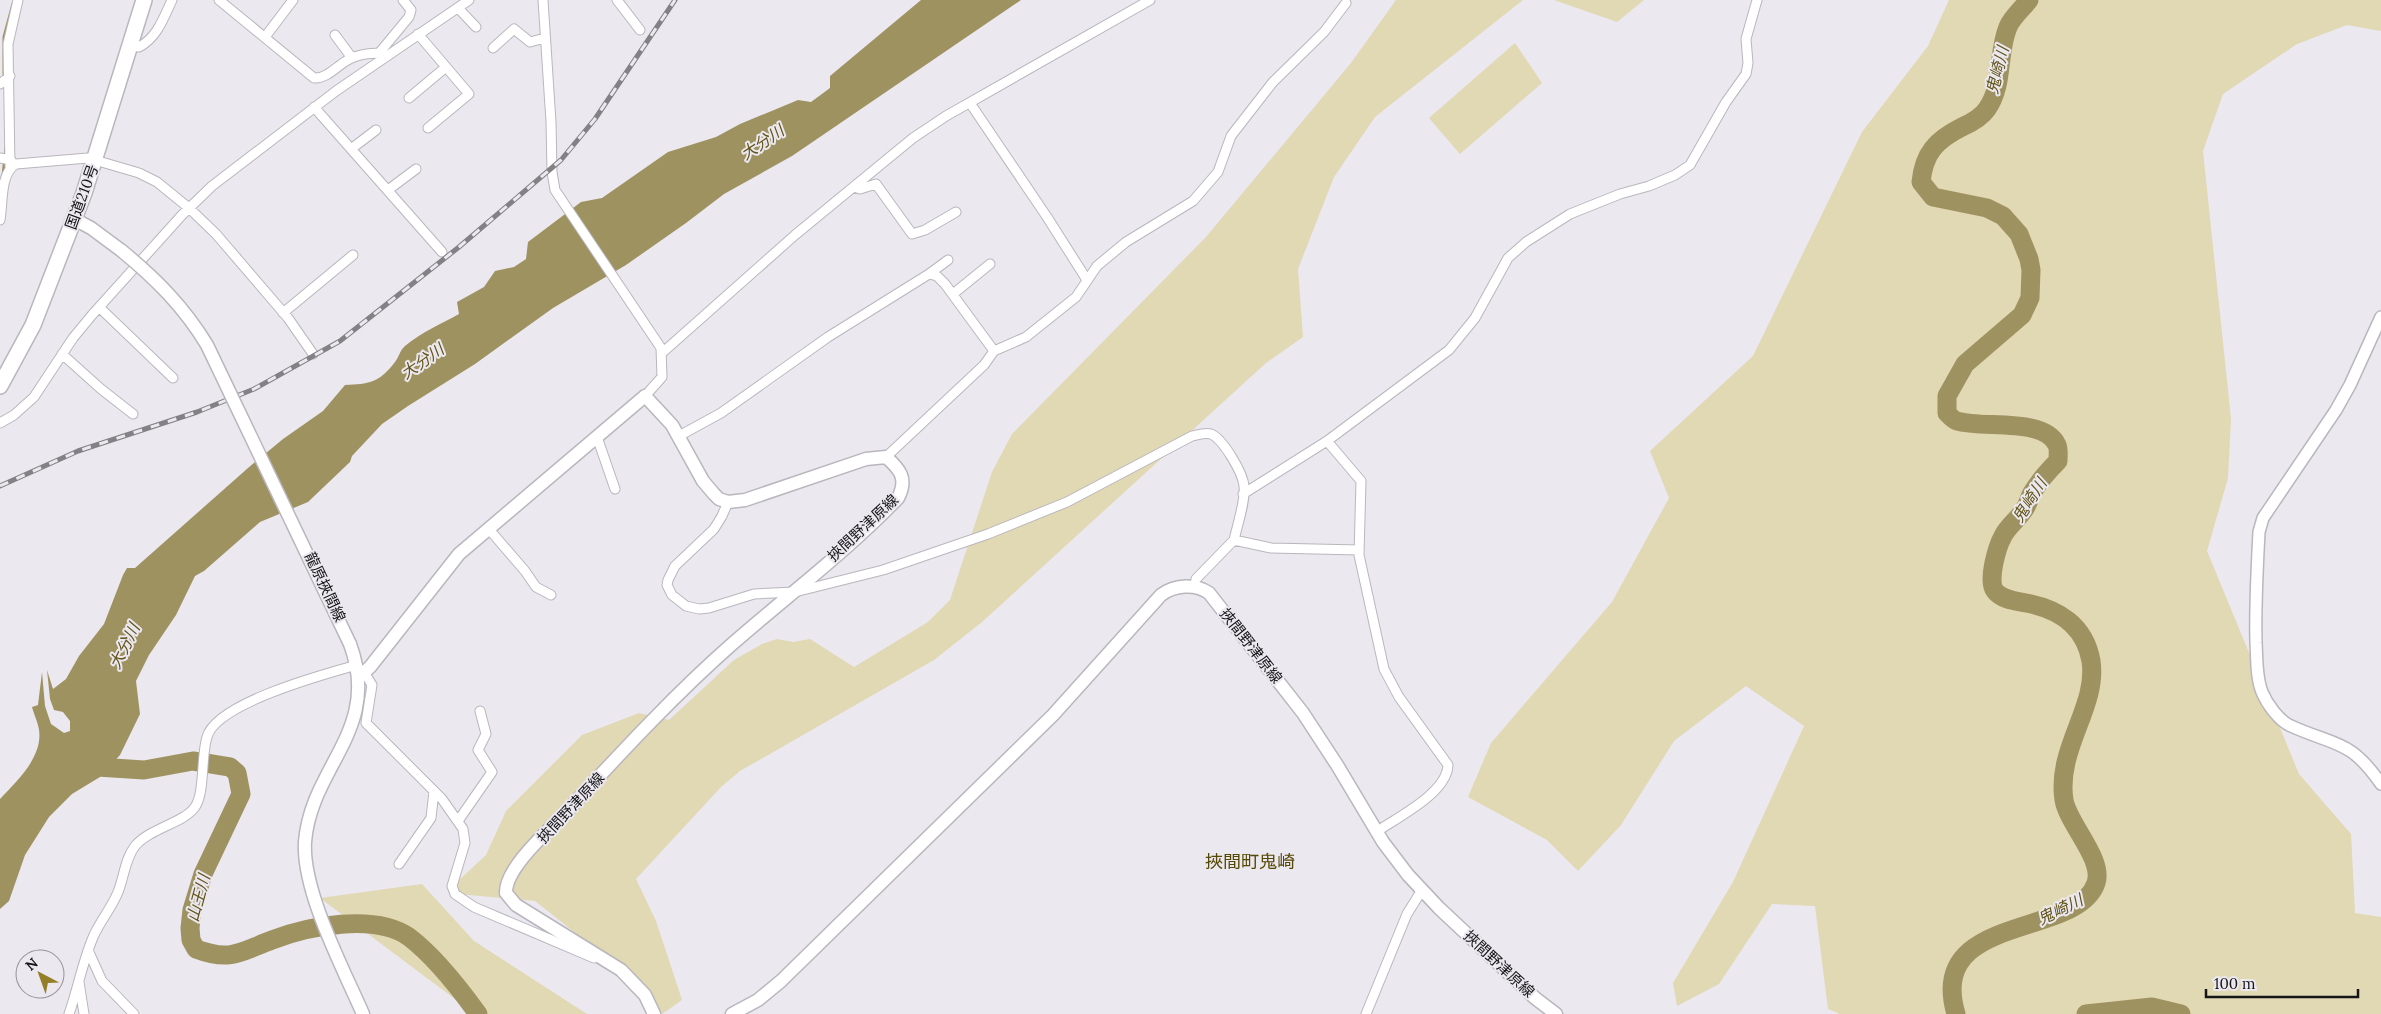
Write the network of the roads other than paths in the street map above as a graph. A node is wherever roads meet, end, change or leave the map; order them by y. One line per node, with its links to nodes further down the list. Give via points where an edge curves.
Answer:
1 (18, 0): 25 (street, via 9,39)
2 (144, 0): 20 (highway, 国道210号)
3 (172, 0): 20 (street, via 148,41 139,47)
4 (219, 0): 18 (street)
5 (293, 0): 18 (street)
6 (403, 0): 22 (street, via 411,10)
7 (469, 0): 13 (street)
8 (543, 0): 19 (street)
9 (617, 0): 15 (street)
10 (1150, 0): 28 (street)
11 (1757, 0): 64 (street, via 1746,39 1746,74 1690,165 1649,186 1570,214 1526,242 1508,258 1475,318 1449,350)
12 (1346, 3): 48 (street, via 1324,32 1272,82 1231,136 1218,172 1193,201 1126,242 1097,266)
13 (458, 8): 14 (street); 16 (street)
14 (476, 27)
15 (640, 30)
16 (418, 34): 22 (street); 24 (street)
17 (335, 35): 23 (street)
18 (265, 37): 23 (street, via 314,78 326,75)
19 (546, 38): 21 (street, via 530,42 514,29); 54 (street, via 555,190 656,338)
20 (130, 46): 34 (highway, 国道210号)
21 (493, 48)
22 (384, 53): 23 (street); 29 (street)
23 (352, 58)
24 (446, 67): 27 (street); 30 (street, via 469,94)
25 (10, 76): 26 (street); 35 (street)
26 (0, 84)
27 (409, 98)
28 (970, 103): 37 (street, via 913,138); 48 (street)
29 (314, 107): 32 (street); 39 (street, via 221,178)
30 (428, 128)
31 (376, 130): 32 (street)
32 (351, 149): 38 (street)
33 (0, 158): 35 (street)
34 (95, 160): 35 (street, via 74,157); 39 (street, via 147,176); 41 (highway, 国道210号)
35 (11, 163): 42 (street, via 5,176)
36 (416, 169): 38 (street)
37 (854, 187): 40 (street, via 860,189 876,184 912,234); 54 (street)
38 (388, 190): 43 (street)
39 (189, 208): 50 (street); 51 (street, via 216,234)
40 (956, 212)
41 (74, 219): 58 (highway, 国道210号, via 32,325); 75 (main road, 龍原挾間線, bridge, via 122,251 173,298 204,340 315,567)
42 (0, 220)
43 (442, 252)
44 (353, 256): 51 (street)
45 (948, 260): 47 (street)
46 (990, 264): 49 (street)
47 (929, 274): 49 (street, via 937,276); 62 (street, via 828,337 721,413)
48 (1087, 280): 53 (street, via 1076,296 1055,315 1026,337)
49 (953, 294): 53 (street)
50 (99, 307): 55 (street); 57 (street)
51 (283, 313): 56 (street)
52 (2381, 317): 77 (street, via 2336,410 2263,518 2258,532 2256,620 2259,677 2268,704 2289,725 2353,751)
53 (994, 351): 65 (street, via 984,366)
54 (662, 353): 59 (street, via 662,377)
55 (62, 354): 60 (street); 61 (street, via 34,397)
56 (313, 354)
57 (172, 378)
58 (0, 386)
59 (645, 396): 62 (main road); 63 (main road)
60 (133, 414)
61 (0, 423)
62 (679, 436): 68 (main road, via 707,486 719,499)
63 (597, 437): 66 (street); 69 (main road)
64 (1327, 441): 67 (street); 71 (street, via 1361,481)
65 (886, 457): 68 (main road, via 866,459 745,500); 73 (main road, 挾間野津原線, via 903,475 903,489 898,498)
66 (615, 489)
67 (1244, 494): 70 (street); 73 (street, via 1238,469 1226,449 1212,434 1204,433 1192,436 1067,502 988,534 883,570)
68 (728, 502): 73 (street, via 714,529 675,566 667,585 672,595 686,606 704,608 758,593)
69 (488, 528): 74 (street, via 536,587); 75 (main road, via 450,563)
70 (1234, 540): 71 (street, via 1272,548); 72 (street, via 1196,579)
71 (1359, 550): 80 (street, via 1384,669 1394,689 1448,765 1445,778 1436,790)
72 (1195, 587): 80 (main road, 挾間野津原線, via 1206,591 1215,601 1294,701); 91 (main road, via 1175,588 1161,595 1054,715 766,994)
73 (795, 592): 84 (main road, 挾間野津原線, via 731,646 668,706 511,875 506,893 516,905)
74 (551, 595)
75 (360, 671): 78 (street, via 372,685 366,722); 83 (street, via 280,689 240,706 212,726 205,744 198,802 194,809 143,838 132,849 118,892); 89 (main road, 龍原挾間線, via 354,720 313,809 307,830 306,869 315,900)
76 (480, 711): 79 (street, via 486,734 478,750 492,772)
77 (2381, 784)
78 (434, 791): 79 (street); 81 (street, via 431,818)
79 (458, 820): 84 (street, via 466,843 452,886 460,899 474,908)
80 (1376, 832): 82 (main road, 挾間野津原線)
81 (399, 864)
82 (1422, 890): 92 (street, via 1407,914); 93 (main road, 挾間野津原線, via 1535,998)
83 (88, 950): 85 (street); 88 (street, via 102,981)
84 (615, 966): 90 (main road, 挾間野津原線, via 645,995)
85 (78, 980): 86 (street); 87 (street)
86 (68, 1014)
87 (84, 1014)
88 (134, 1014)
89 (363, 1014)
90 (654, 1014)
91 (732, 1014)
92 (1366, 1014)
93 (1556, 1014)

